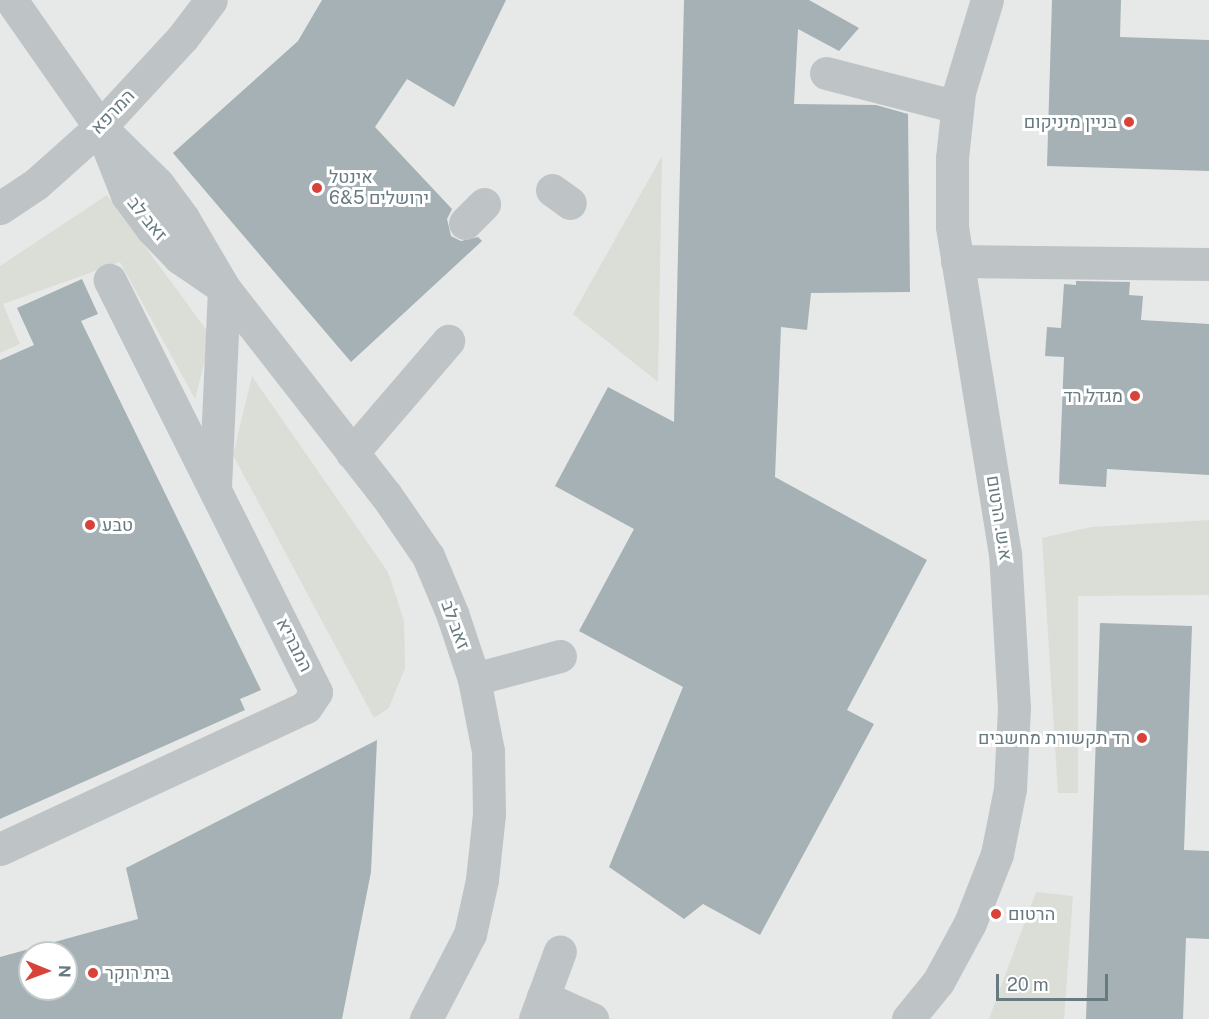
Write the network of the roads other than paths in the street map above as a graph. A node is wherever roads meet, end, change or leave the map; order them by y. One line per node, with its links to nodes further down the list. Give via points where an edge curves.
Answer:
1 (11, 0): 6 (street, זאב לב)
2 (211, 0): 6 (street, המרפא, via 183,37)
3 (987, 0): 5 (street, א.ש. הרטום)
4 (826, 73): 5 (street)
5 (957, 107): 8 (street, א.ש. הרטום, via 952,158)
6 (100, 127): 7 (street, המרפא, via 36,184); 11 (street, זאב לב, via 127,195 152,229 180,258)
7 (0, 208)
8 (957, 261): 9 (street); 22 (street, א.ש. הרטום, via 1005,554 1013,685 1010,789 997,854 970,923 938,982)
9 (1209, 264)
10 (110, 280): 14 (street, המבריא)
11 (224, 288): 13 (street, זאב לב); 14 (street)
12 (448, 340): 13 (street)
13 (352, 453): 16 (street, זאב לב, via 428,556)
14 (215, 489): 17 (street, המבריא, via 315,686 314,697 306,707)
15 (560, 656): 16 (street)
16 (474, 679): 20 (street, זאב לב, via 488,751 489,814 482,880 470,934)
17 (0, 849)
18 (560, 951): 19 (street)
19 (539, 1008): 21 (street)
20 (426, 1019)
21 (592, 1019)
22 (908, 1019)

